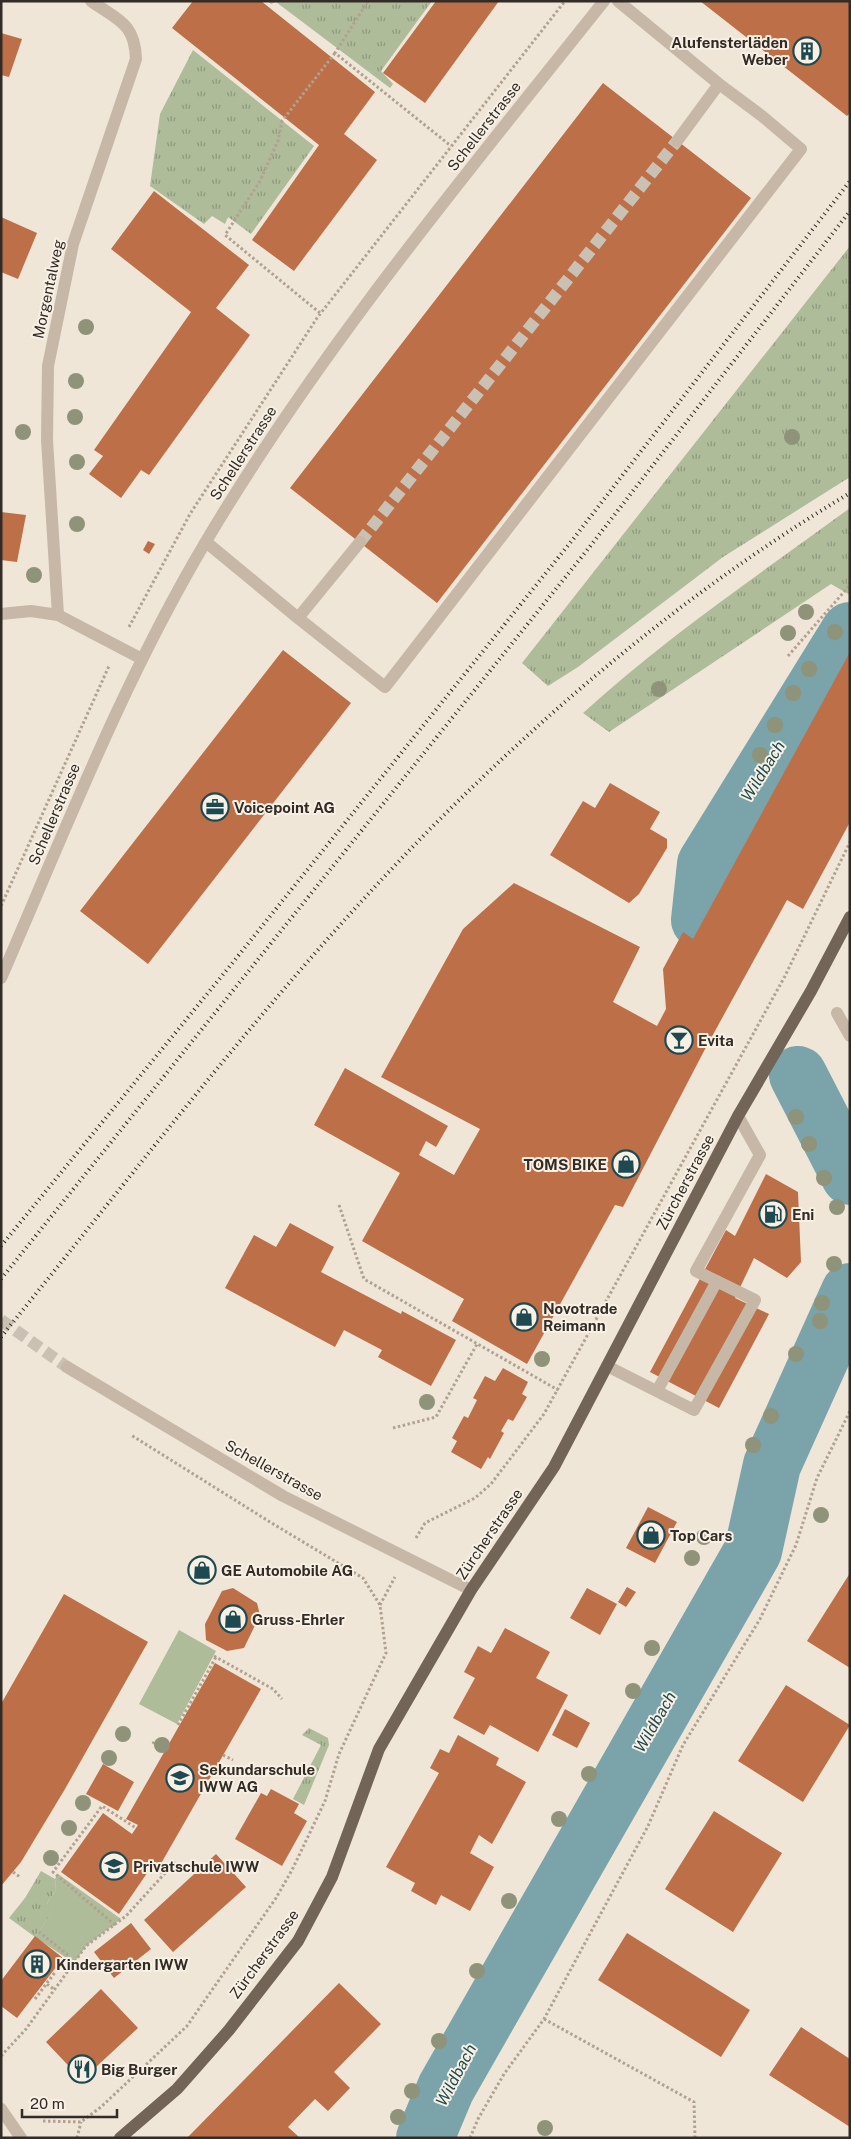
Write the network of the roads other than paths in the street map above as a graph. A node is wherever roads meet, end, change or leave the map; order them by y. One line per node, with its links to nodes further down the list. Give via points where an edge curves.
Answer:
1 (90, 1): 9 (street, Morgentalweg, via 126,25 136,42 136,59 73,244 48,366 47,440)
2 (604, 1): 6 (street, Schellerstrasse, via 369,299 284,419)
3 (618, 1): 4 (street)
4 (719, 84): 5 (street); 10 (street, via 801,149 385,687)
5 (678, 141)
6 (206, 542): 10 (street); 11 (street, Schellerstrasse)
7 (360, 542): 10 (street)
8 (1, 614): 9 (street, via 31,611)
9 (58, 615): 11 (street)
10 (298, 618)
11 (142, 659): 13 (street, Schellerstrasse)
12 (850, 917): 16 (main road, Zürcherstrasse)
13 (1, 978)
14 (837, 1013): 15 (street)
15 (850, 1036)
16 (738, 1116): 17 (street, via 760,1156 696,1271); 18 (main road, Zürcherstrasse)
17 (717, 1281): 20 (street); 20 (street, via 755,1300 694,1410)
18 (607, 1366): 20 (street); 21 (main road, Zürcherstrasse, via 554,1467)
19 (68, 1367): 21 (street, Schellerstrasse, via 283,1496)
20 (657, 1391)
21 (471, 1590): 24 (main road, Zürcherstrasse, via 379,1750 332,1877 298,1941 229,2030 177,2089)
22 (1, 2108): 23 (street)
23 (21, 2138)
24 (120, 2138)

